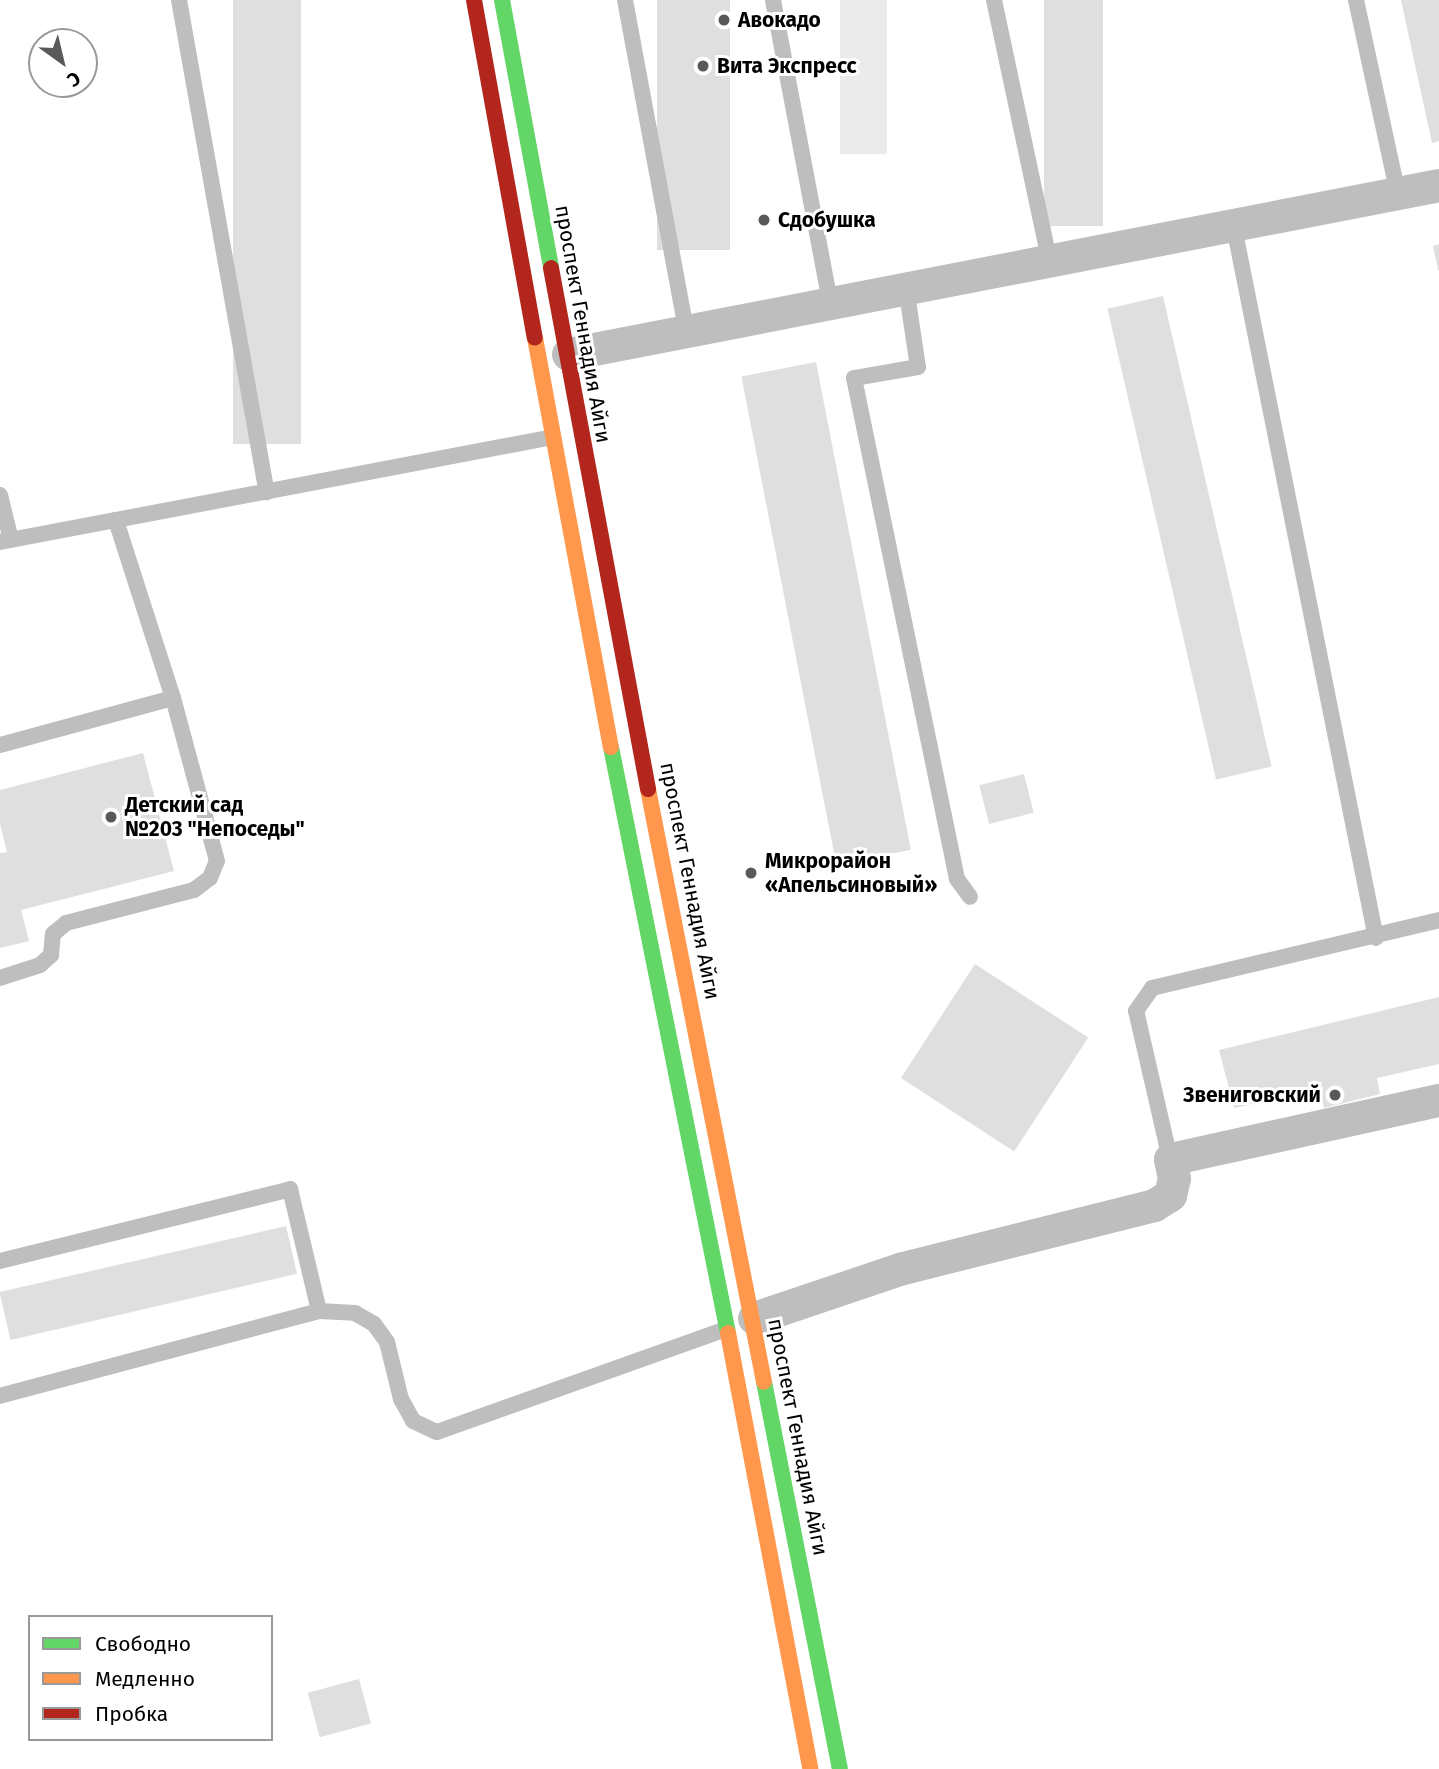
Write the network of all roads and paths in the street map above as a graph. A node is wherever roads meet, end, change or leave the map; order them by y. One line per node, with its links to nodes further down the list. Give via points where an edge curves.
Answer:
1 (179, 0): 17 (lane)
2 (474, 0): 16 (main road, проспект Геннадия Айги)
3 (502, 0): 15 (main road, проспект Геннадия Айги)
4 (625, 0): 14 (lane)
5 (773, 0): 13 (lane)
6 (994, 0): 11 (lane)
7 (1356, 0): 9 (lane)
8 (1439, 185): 9 (street)
9 (1398, 194): 10 (street)
10 (1233, 222): 11 (street); 25 (lane)
11 (1049, 258): 12 (street)
12 (906, 287): 13 (street); 23 (lane, via 918,367 854,377 957,879)
13 (830, 302): 14 (street)
14 (687, 330): 15 (street)
15 (568, 354): 31 (main road, проспект Геннадия Айги)
16 (553, 437): 17 (lane); 31 (main road, проспект Геннадия Айги)
17 (267, 492): 19 (lane)
18 (0, 495): 20 (lane)
19 (116, 520): 20 (lane); 21 (lane)
20 (5, 541)
21 (173, 698): 22 (lane); 26 (lane, via 217,862 210,878 194,890 66,923 53,934 51,956 40,965)
22 (0, 745)
23 (970, 897)
24 (1439, 920): 25 (lane)
25 (1376, 938): 28 (lane, via 1152,988 1136,1011)
26 (0, 978)
27 (1439, 1100): 28 (street)
28 (1170, 1158): 31 (street, via 1174,1178 1170,1195 1154,1205 903,1268)
29 (0, 1261): 30 (lane, via 290,1189)
30 (318, 1311): 31 (lane, via 355,1313 374,1324 387,1342 401,1399 413,1421 437,1432); 32 (lane)
31 (740, 1323): 33 (main road, проспект Геннадия Айги); 34 (main road, проспект Геннадия Айги)
32 (0, 1396)
33 (810, 1769)
34 (840, 1769)

